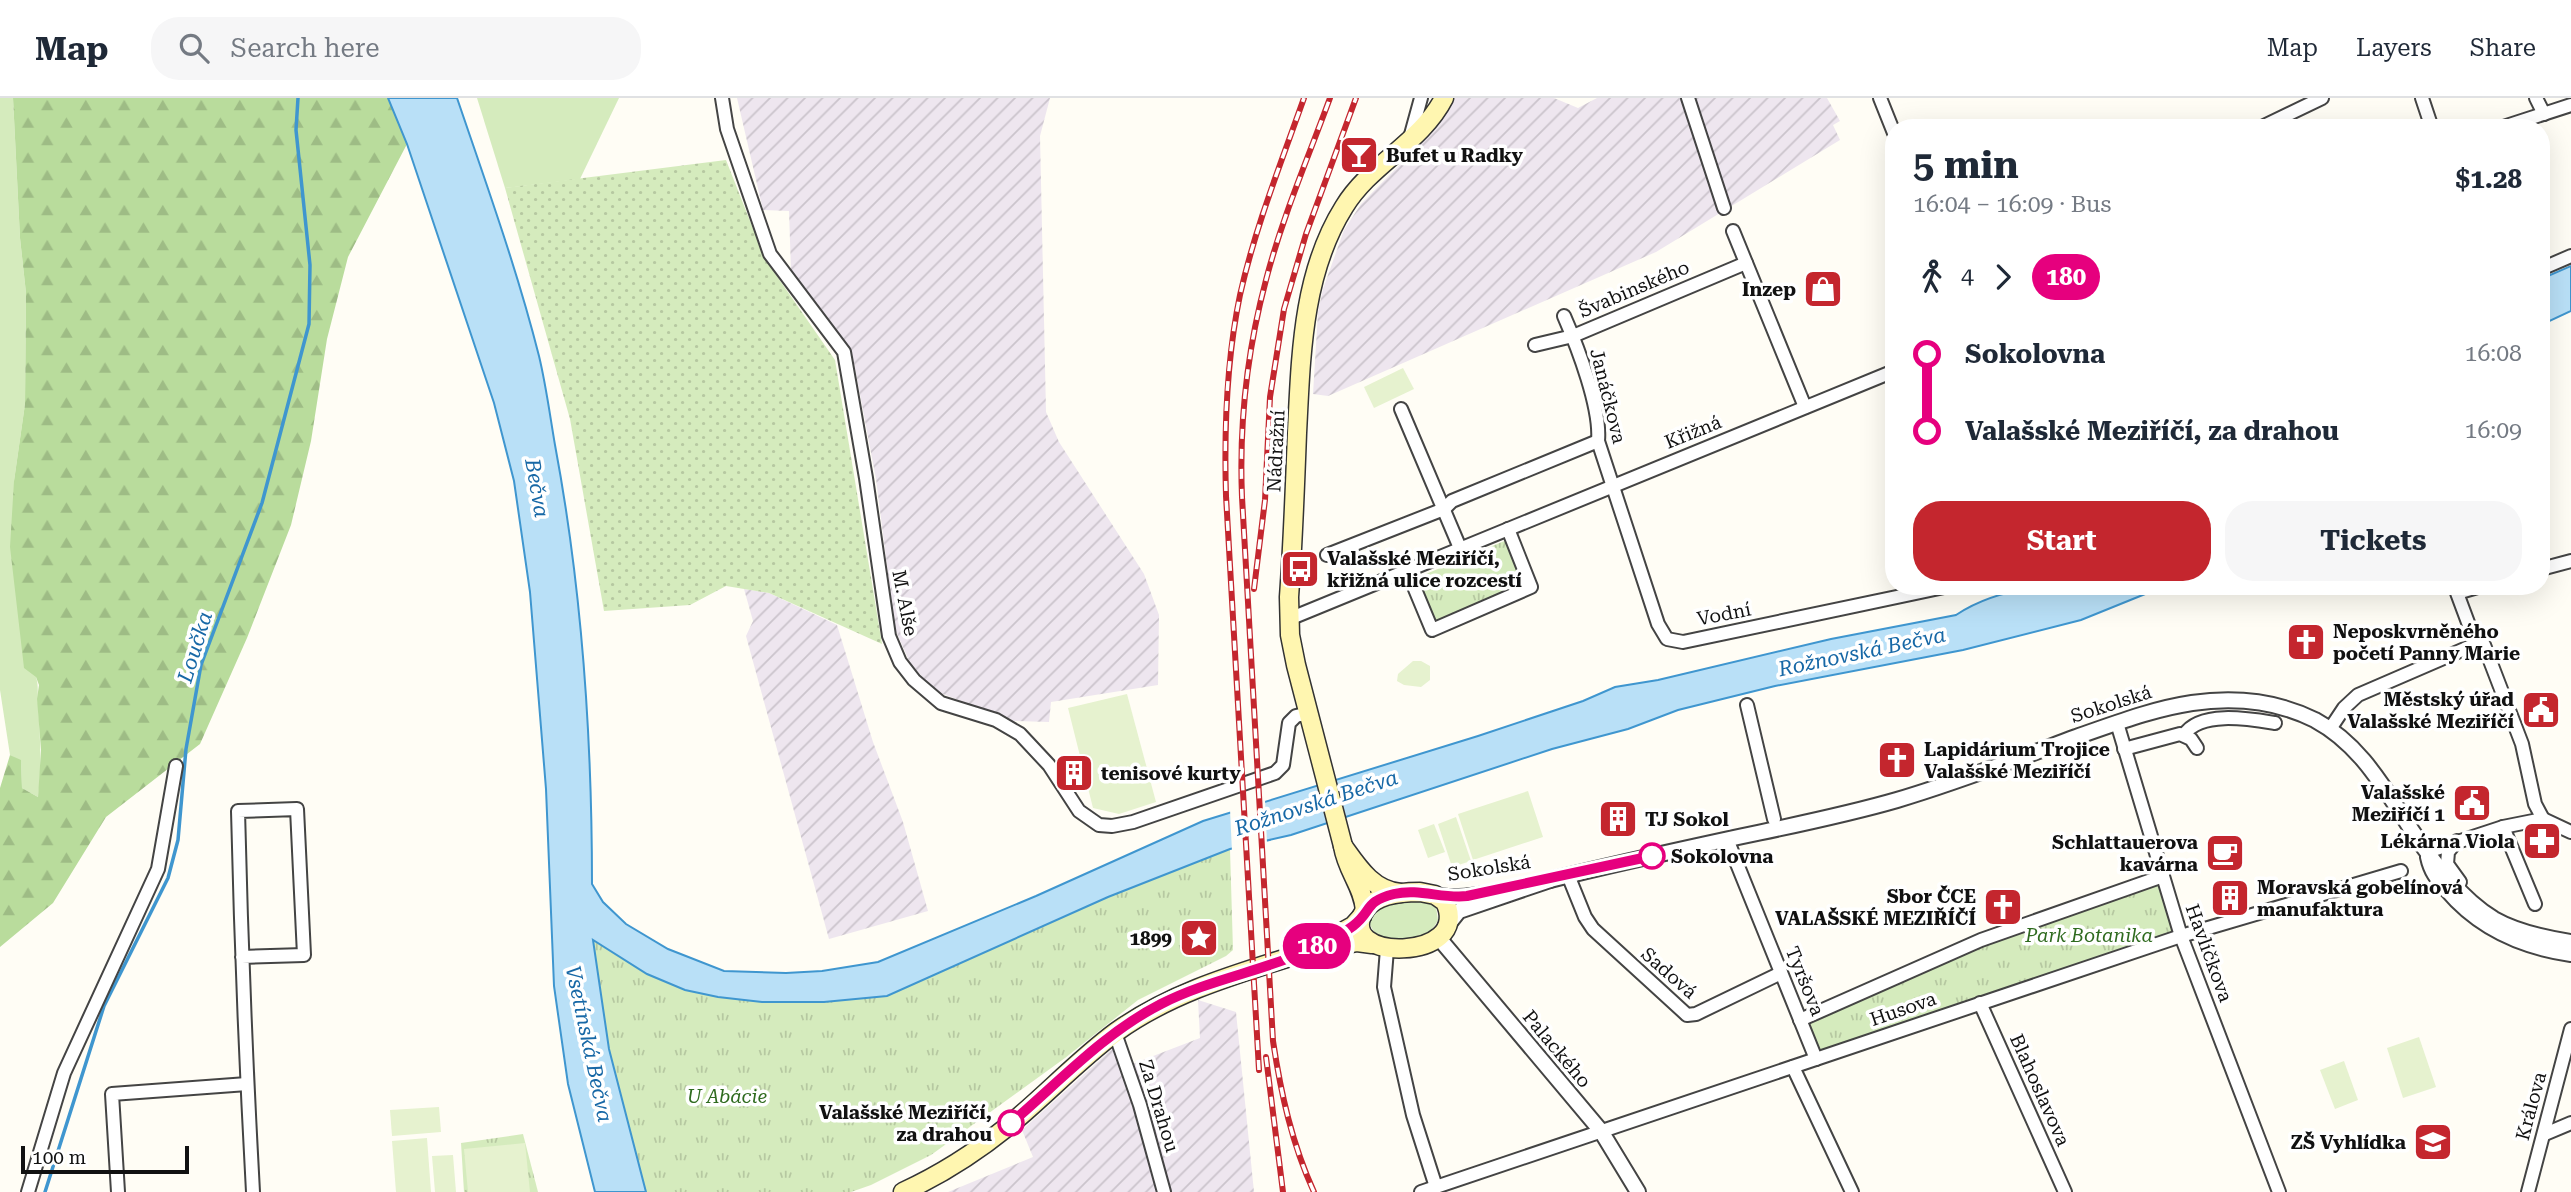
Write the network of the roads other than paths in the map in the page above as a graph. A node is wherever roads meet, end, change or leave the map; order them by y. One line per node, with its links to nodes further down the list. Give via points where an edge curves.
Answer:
1 (722, 98): 41 (street, M. Alše, via 727,129 770,254 844,352 889,636 900,662 924,690 948,706 996,720 1020,734 1049,765 1079,811 1106,826 1275,773 1283,765 1289,723)
2 (1421, 98): 15 (street)
3 (1444, 98): 15 (main road, Nádražní)
4 (1688, 98): 16 (street)
5 (1880, 98): 11 (street)
6 (2322, 98): 12 (street)
7 (2423, 98): 13 (street)
8 (2536, 98): 10 (street)
9 (2571, 105): 10 (street)
10 (2544, 114): 14 (street)
11 (1888, 119)
12 (2279, 119)
13 (2429, 119)
14 (2528, 119)
15 (1410, 140): 38 (main road, Nádražní, via 1363,182 1343,207 1307,307)
16 (1724, 208)
17 (1733, 231): 19 (street)
18 (2571, 256): 20 (street)
19 (1746, 263): 22 (street, Švabinského); 25 (street, via 1800,381)
20 (2550, 265)
21 (1564, 316): 22 (street, Janáčkova)
22 (1573, 336): 23 (street, Švabinského); 27 (street, Janáčkova, via 1599,422)
23 (1535, 345)
24 (1885, 375): 25 (street, Křižná)
25 (1805, 407): 28 (street, Křižná)
26 (1401, 409): 29 (street)
27 (1598, 441): 28 (street, Janáčkova); 29 (street, via 1452,501)
28 (1614, 485): 30 (street, Křižná); 36 (street, Vodní, via 1658,624 1671,642)
29 (1444, 509): 31 (street); 32 (street)
30 (1508, 529): 31 (street, Křižná); 35 (street, via 1531,587 1432,629)
31 (1460, 548): 35 (street, Křižná)
32 (1327, 555)
33 (2571, 561): 34 (street)
34 (2550, 567)
35 (1407, 570): 38 (street, Křižná)
36 (1906, 595)
37 (2458, 595): 39 (street)
38 (1289, 619): 41 (main road, Nádražní)
39 (2476, 644): 44 (street, via 2358,695); 50 (street, via 2484,645 2488,654 2522,744)
40 (1747, 705): 49 (street)
41 (1308, 713): 54 (main road, Nádražní)
42 (2117, 723): 44 (street, Sokolská, via 2192,703 2241,700 2284,708); 47 (street, Havlíčkova); 53 (street, Sokolská, via 1896,800)
43 (2275, 723): 45 (street, via 2208,721 2193,725)
44 (2330, 729): 56 (street, Sokolská, via 2369,766)
45 (2184, 735): 46 (street); 47 (street)
46 (2197, 748)
47 (2124, 749): 59 (street, Havlíčkova)
48 (176, 765): 85 (street, via 158,869 64,1073)
49 (1774, 819)
50 (2543, 820): 51 (street); 52 (street)
51 (2503, 827): 55 (street); 63 (street)
52 (2571, 832)
53 (1727, 839): 58 (street, Sokolská); 73 (street, Tyršova)
54 (1342, 841): 61 (main road, Nádražní, via 1372,881); 64 (main road, Nádražní, via 1349,871 1361,891)
55 (2457, 841): 56 (street); 65 (street, via 2448,852 2449,869 2481,904)
56 (2427, 852): 65 (street, Sokolská, via 2477,908); 71 (street, Sokolská, via 2433,874 2455,900 2491,929 2532,946)
57 (2400, 871): 67 (street, Husova)
58 (1568, 876): 60 (street, Sokolská); 73 (street, Sadová, via 1593,929 1687,1015)
59 (2163, 876): 67 (street, Havlíčkova); 75 (street, via 1981,940)
60 (1550, 880): 62 (street, Sokolská, via 1467,896); 66 (street, Sokolská, via 1459,911)
61 (1401, 893): 62 (main road, Sokolská); 64 (main road, Sokolská, via 1376,900)
62 (1436, 895): 66 (main road, Sokolská, via 1447,907)
63 (2535, 904)
64 (1363, 913): 69 (main road, via 1362,929); 70 (main road, Sokolská, via 1353,926)
65 (2518, 929): 68 (street, Sokolská)
66 (1442, 931): 69 (main road, Sokolská, via 1411,948); 82 (street, Palackého)
67 (2181, 936): 74 (street, Husova); 94 (street, Havlíčkova)
68 (2571, 942)
69 (1379, 946): 70 (main road, Sokolská, via 1357,942); 84 (street, via 1413,1115)
70 (1306, 951): 77 (main road, Sokolská, via 1160,1004)
71 (2571, 954)
72 (242, 957): 72 (street, via 239,811 297,809 304,955); 80 (street)
73 (1781, 973): 75 (street, Tyršova)
74 (1980, 1003): 78 (street, Husova); 93 (street, Blahoslavova)
75 (1800, 1020): 78 (street, Tyršova)
76 (2571, 1028): 83 (street, Králova)
77 (1115, 1033): 88 (main road, via 1006,1128); 89 (street, Za Drahou)
78 (1816, 1059): 79 (street, Husova)
79 (1793, 1067): 82 (street, Husova); 92 (street)
80 (247, 1084): 86 (street, via 112,1094); 87 (street)
81 (2571, 1123): 83 (street)
82 (1601, 1131): 84 (street, Husova); 91 (street, Palackého)
83 (2545, 1134): 95 (street, Králova)
84 (1436, 1187): 90 (street, Husova)
85 (28, 1192)
86 (118, 1192)
87 (253, 1192)
88 (903, 1192)
89 (1164, 1192)
90 (1421, 1192)
91 (1638, 1192)
92 (1852, 1192)
93 (2065, 1192)
94 (2278, 1192)
95 (2528, 1192)

